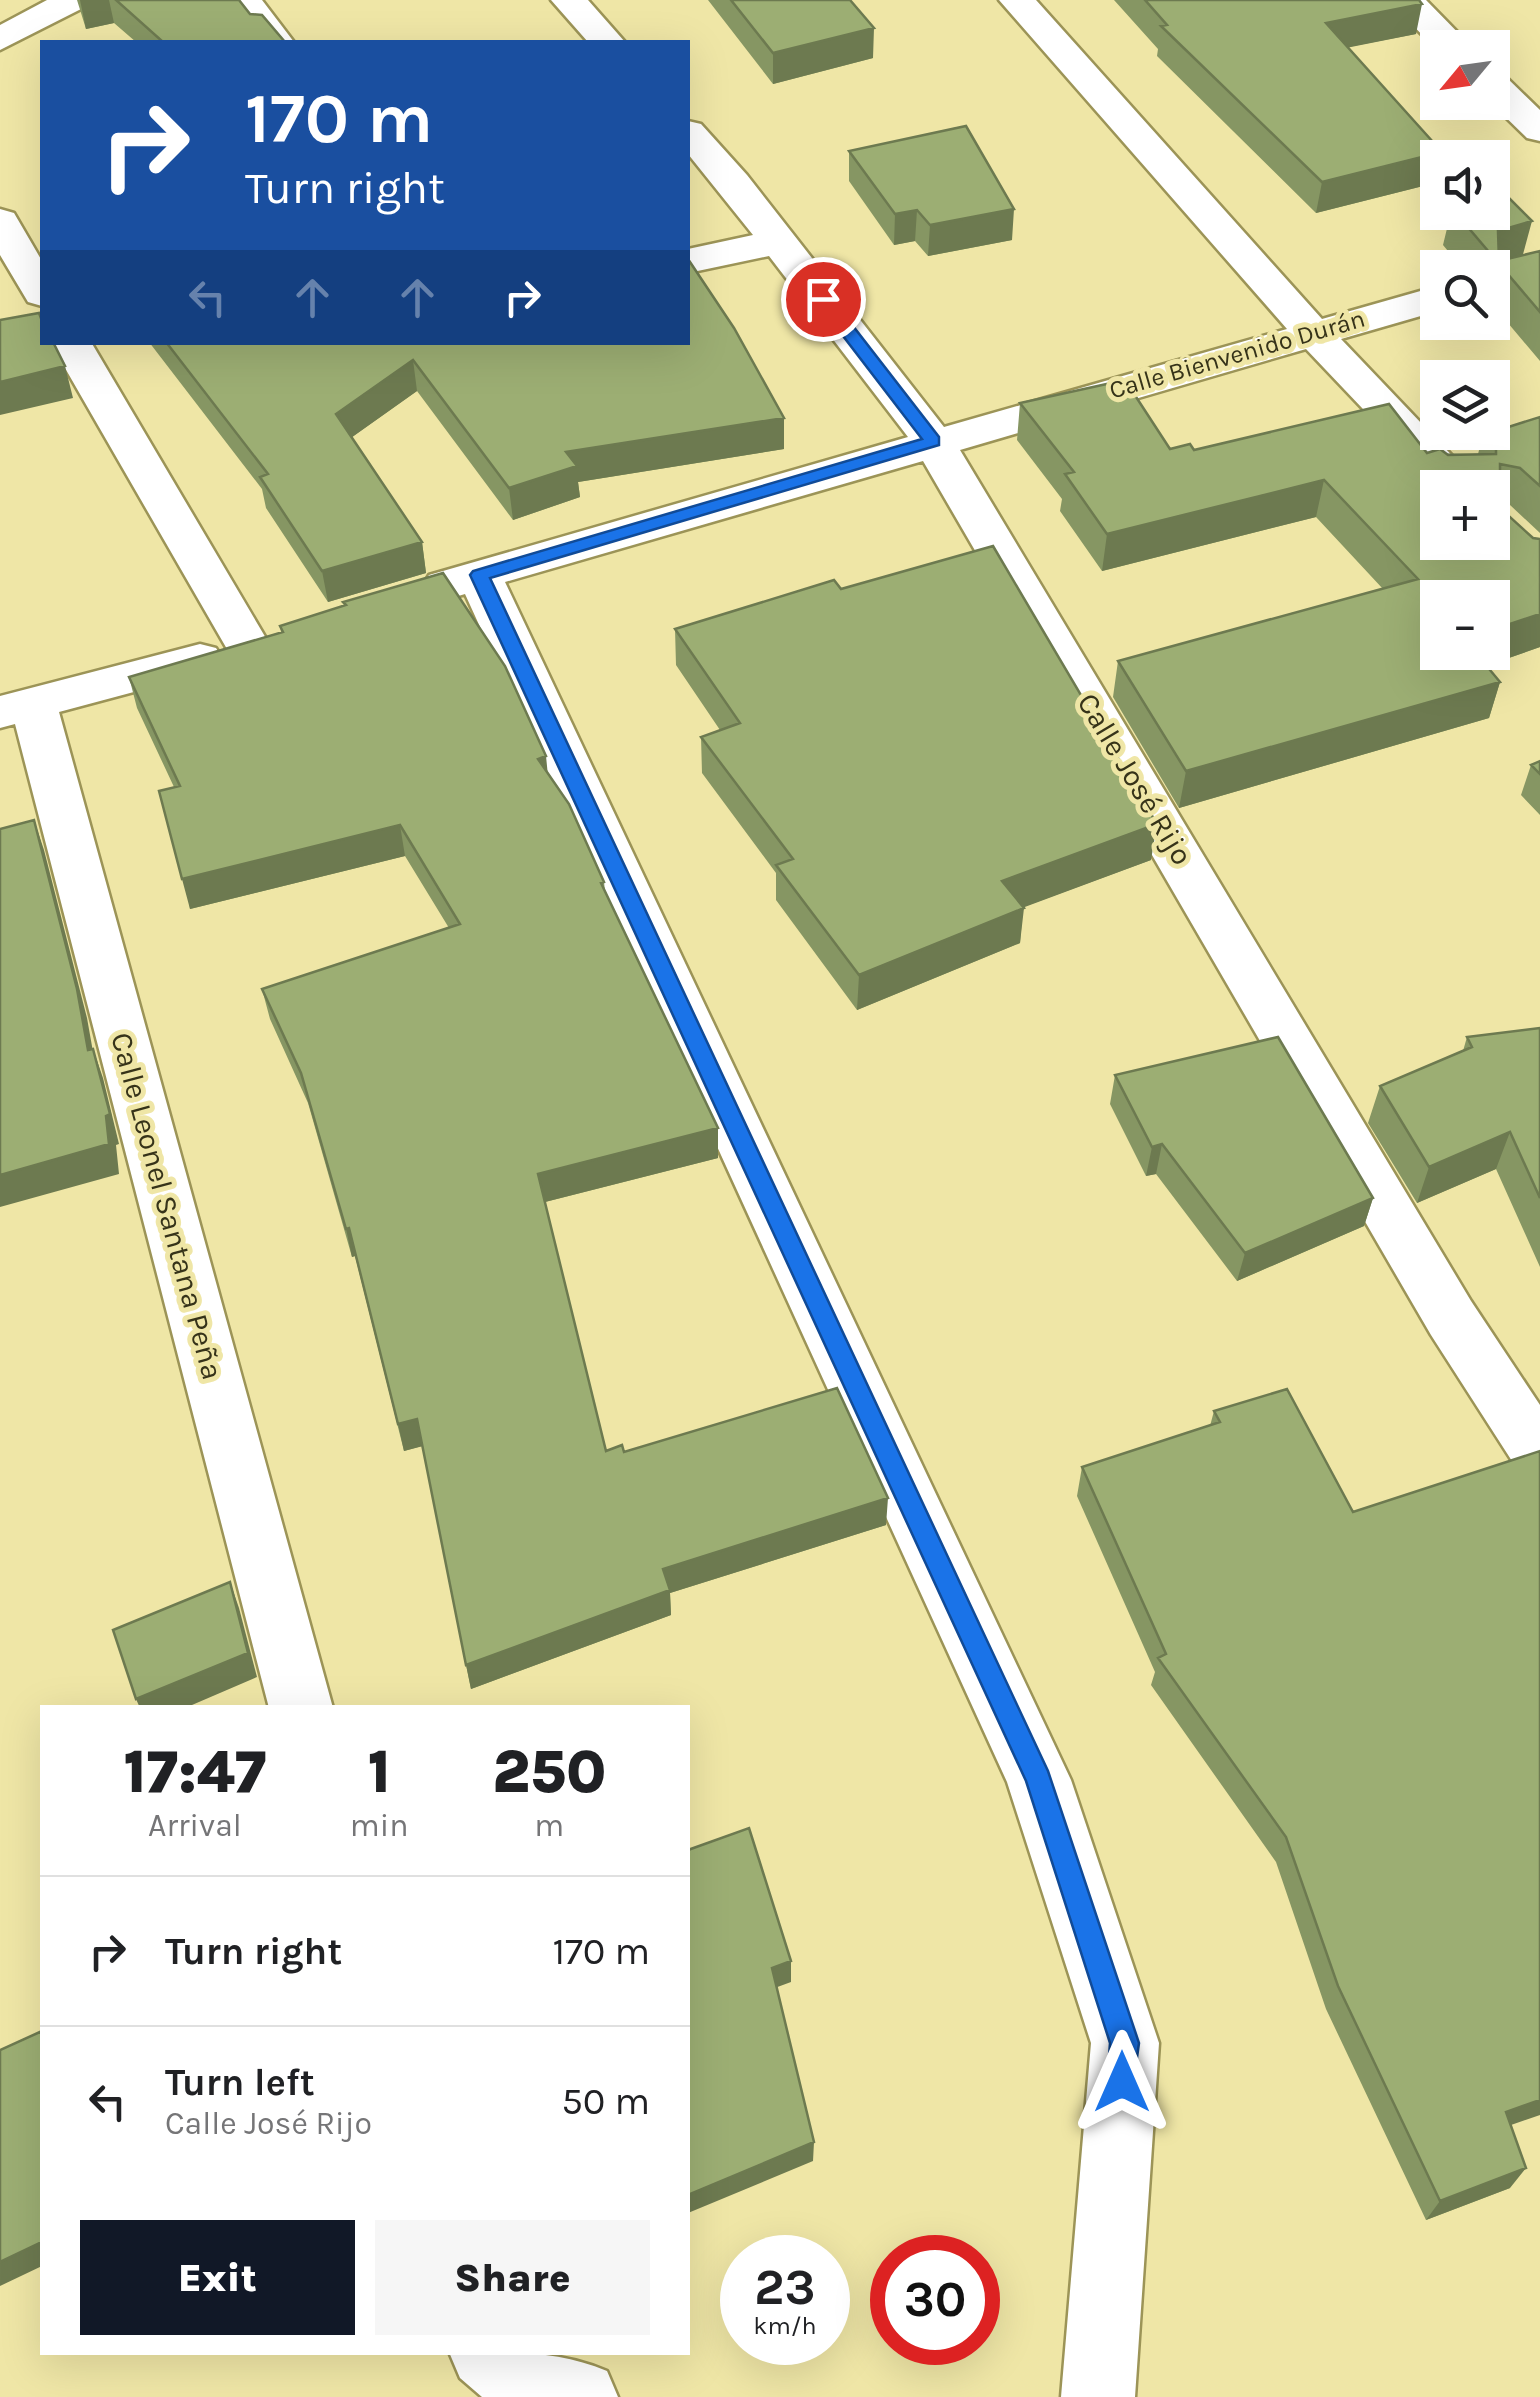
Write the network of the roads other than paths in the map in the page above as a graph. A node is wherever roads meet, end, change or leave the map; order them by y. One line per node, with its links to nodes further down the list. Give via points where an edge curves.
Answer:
1 (72, 0): 7 (street)
2 (244, 0): 8 (street)
3 (568, 0): 9 (street)
4 (1017, 0): 18 (street)
5 (1406, 0): 6 (street)
6 (1437, 30)
7 (0, 39)
8 (274, 40)
9 (605, 40)
10 (1510, 101): 11 (street)
11 (1540, 130)
12 (690, 136): 14 (street, Calle José Rijo)
13 (0, 222): 16 (street)
14 (778, 242): 15 (street); 20 (street, Calle José Rijo)
15 (690, 262)
16 (40, 291)
17 (1420, 303): 18 (street, Calle Bienvenido Durán)
18 (1312, 332): 20 (street, Calle Bienvenido Durán); 21 (street)
19 (72, 345): 24 (street, via 265,640)
20 (933, 441): 22 (street, Calle Bienvenido Durán); 25 (street, Calle José Rijo, via 1452,1318)
21 (1445, 470)
22 (479, 575): 23 (street, Calle Bienvenido Durán); 29 (street, via 1038,1780 1125,2043)
23 (408, 597)
24 (17, 709): 26 (street, Calle Leonel Santana Peña)
25 (1540, 1454)
26 (300, 1705)
27 (490, 2355): 28 (street, via 529,2388)
28 (581, 2397)
29 (1098, 2397)

